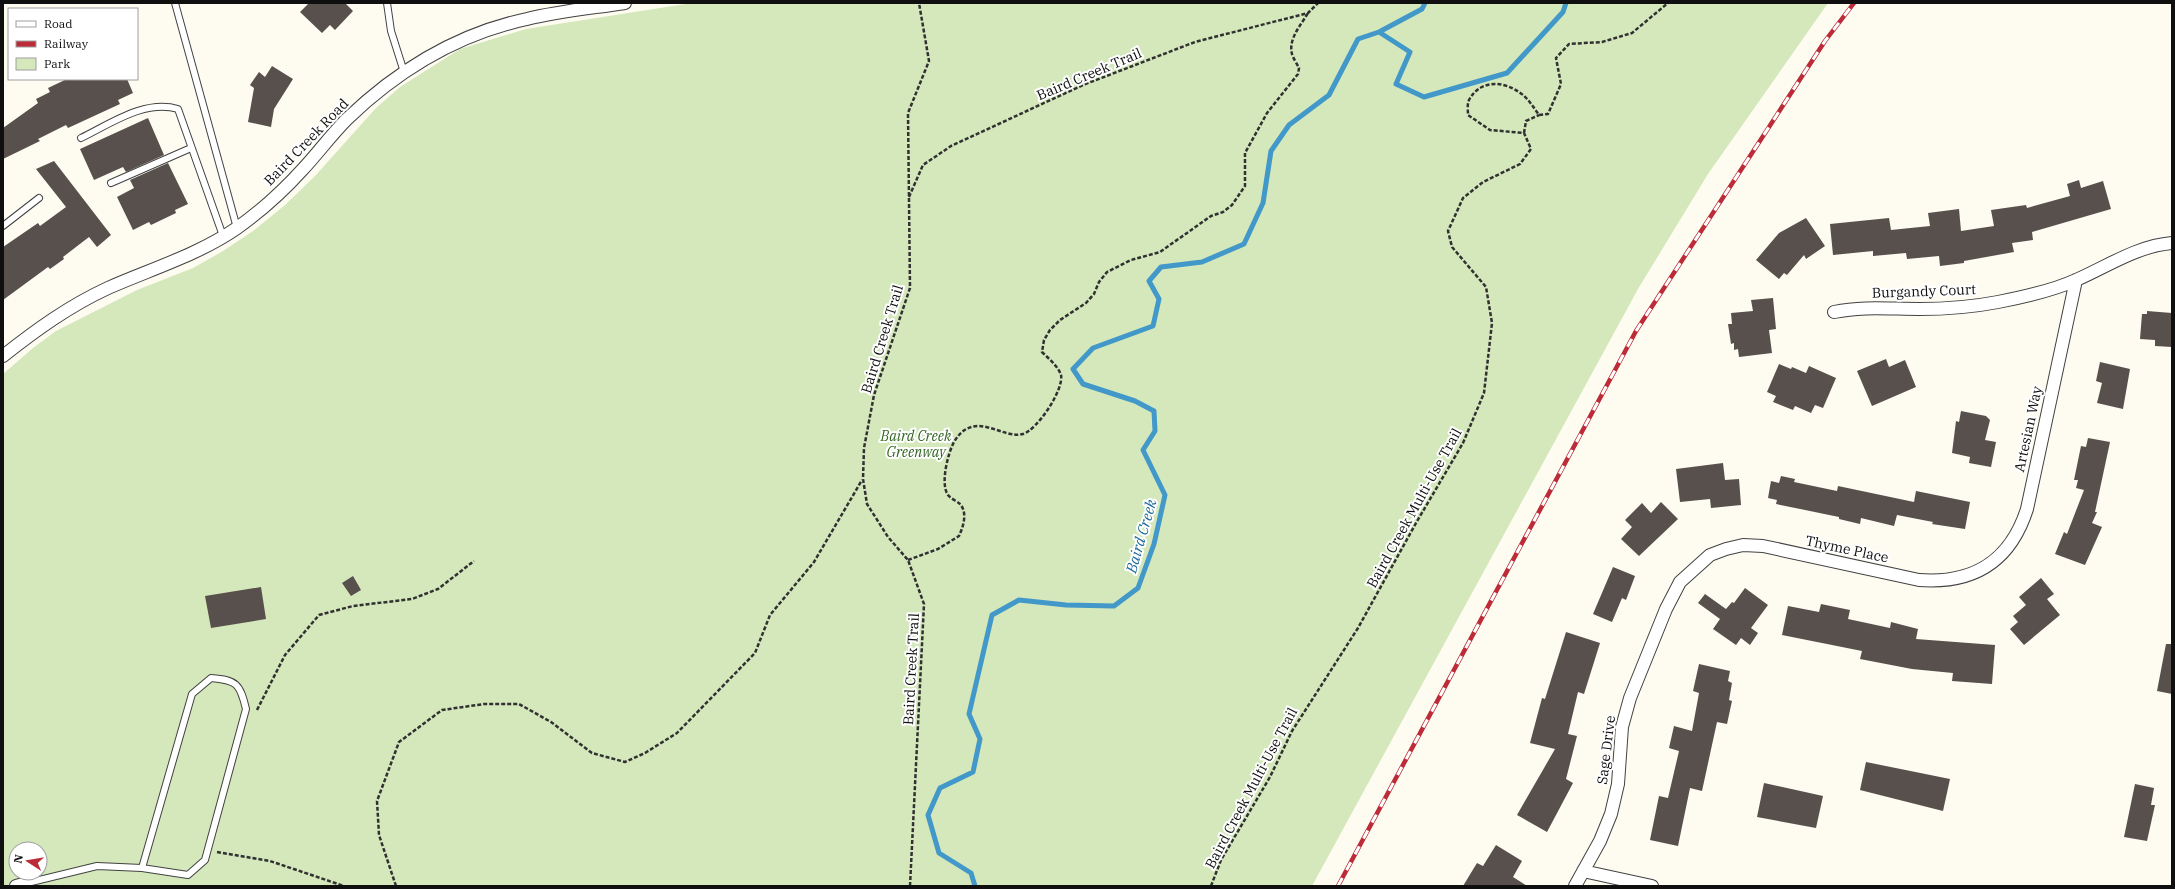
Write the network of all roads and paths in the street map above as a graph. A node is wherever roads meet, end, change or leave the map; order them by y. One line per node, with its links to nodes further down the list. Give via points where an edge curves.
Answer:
1 (175, 3): 17 (lane)
2 (387, 3): 8 (lane, via 391,31)
3 (625, 3): 8 (street, Baird Creek Road, via 528,18 493,28 464,38 426,57)
4 (919, 3): 15 (path, via 929,61 908,113)
5 (1318, 3): 7 (path)
6 (1668, 3): 9 (path, via 1632,33 1602,42 1569,44 1556,58 1561,84 1555,103 1548,114)
7 (1308, 13): 15 (path, Baird Creek Trail, via 1195,42 1083,85 951,146 923,165); 25 (path, via 1292,43 1292,54 1299,68 1298,74 1268,113 1245,153 1245,186 1239,196 1227,208 1210,216 1160,252 1131,260 1107,272 1086,303 1050,330 1044,340 1042,352 1057,367 1061,376 1060,387 1042,419 1034,428 1022,435 984,427 971,428 960,433 953,444 945,471 945,485 948,495 962,506 963,528 959,536 938,549)
8 (404, 72): 17 (street, Baird Creek Road, via 371,96 303,170)
9 (1539, 115): 10 (path, via 1526,121); 10 (path, via 1524,96 1508,86 1491,83 1480,88 1469,101 1468,115 1490,130)
10 (1524, 133): 36 (path, Baird Creek Multi-Use Trail, via 1531,149 1520,164 1483,182 1463,198 1448,231 1452,247 1486,287 1492,323 1484,394 1463,444 1358,628 1292,730 1266,784 1222,860)
11 (81, 138): 12 (lane, via 144,108 169,107 178,109)
12 (191, 148): 13 (lane); 18 (lane)
13 (111, 183)
14 (39, 198): 16 (lane)
15 (908, 199): 23 (path, Baird Creek Trail, via 910,288 874,395 864,448)
16 (3, 226)
17 (237, 228): 18 (street, Baird Creek Road)
18 (223, 236): 22 (street, Baird Creek Road, via 174,261 107,288 68,309)
19 (2172, 243): 20 (street, Burgandy Court, via 2142,248)
20 (2076, 280): 21 (street, Burgandy Court, via 2038,293 1976,306 1919,309 1872,307); 27 (street, Artesian Way, via 2025,515 2012,542 1999,557)
21 (1834, 312)
22 (3, 356)
23 (863, 479): 25 (path, Baird Creek Trail, via 867,504 888,537); 34 (path, via 814,562 770,615 755,653 677,733 645,753 625,762 592,753 551,722 519,704 484,704 442,710 399,742 377,801 379,835)
24 (1705, 558): 27 (street, Thyme Place, via 1743,545 1763,546 1937,582 1954,580); 31 (street, Sage Drive, via 1680,582 1666,609 1630,698 1622,727 1618,784 1611,814)
25 (908, 560): 35 (path, Baird Creek Trail, via 924,604)
26 (474, 561): 28 (path, via 438,589 412,599 353,606 319,615 285,655 257,711)
27 (1982, 570)
28 (246, 709): 29 (lane); 30 (lane, via 241,690 228,679 211,678 192,694)
29 (207, 850): 30 (lane, via 205,860 188,875); 33 (path, via 270,861)
30 (142, 868): 32 (lane, via 97,866)
31 (1583, 870): 37 (street, Sage Drive); 38 (street)
32 (19, 885)
33 (344, 886)
34 (396, 886)
35 (910, 886)
36 (1211, 886)
37 (1575, 886)
38 (1652, 886)

